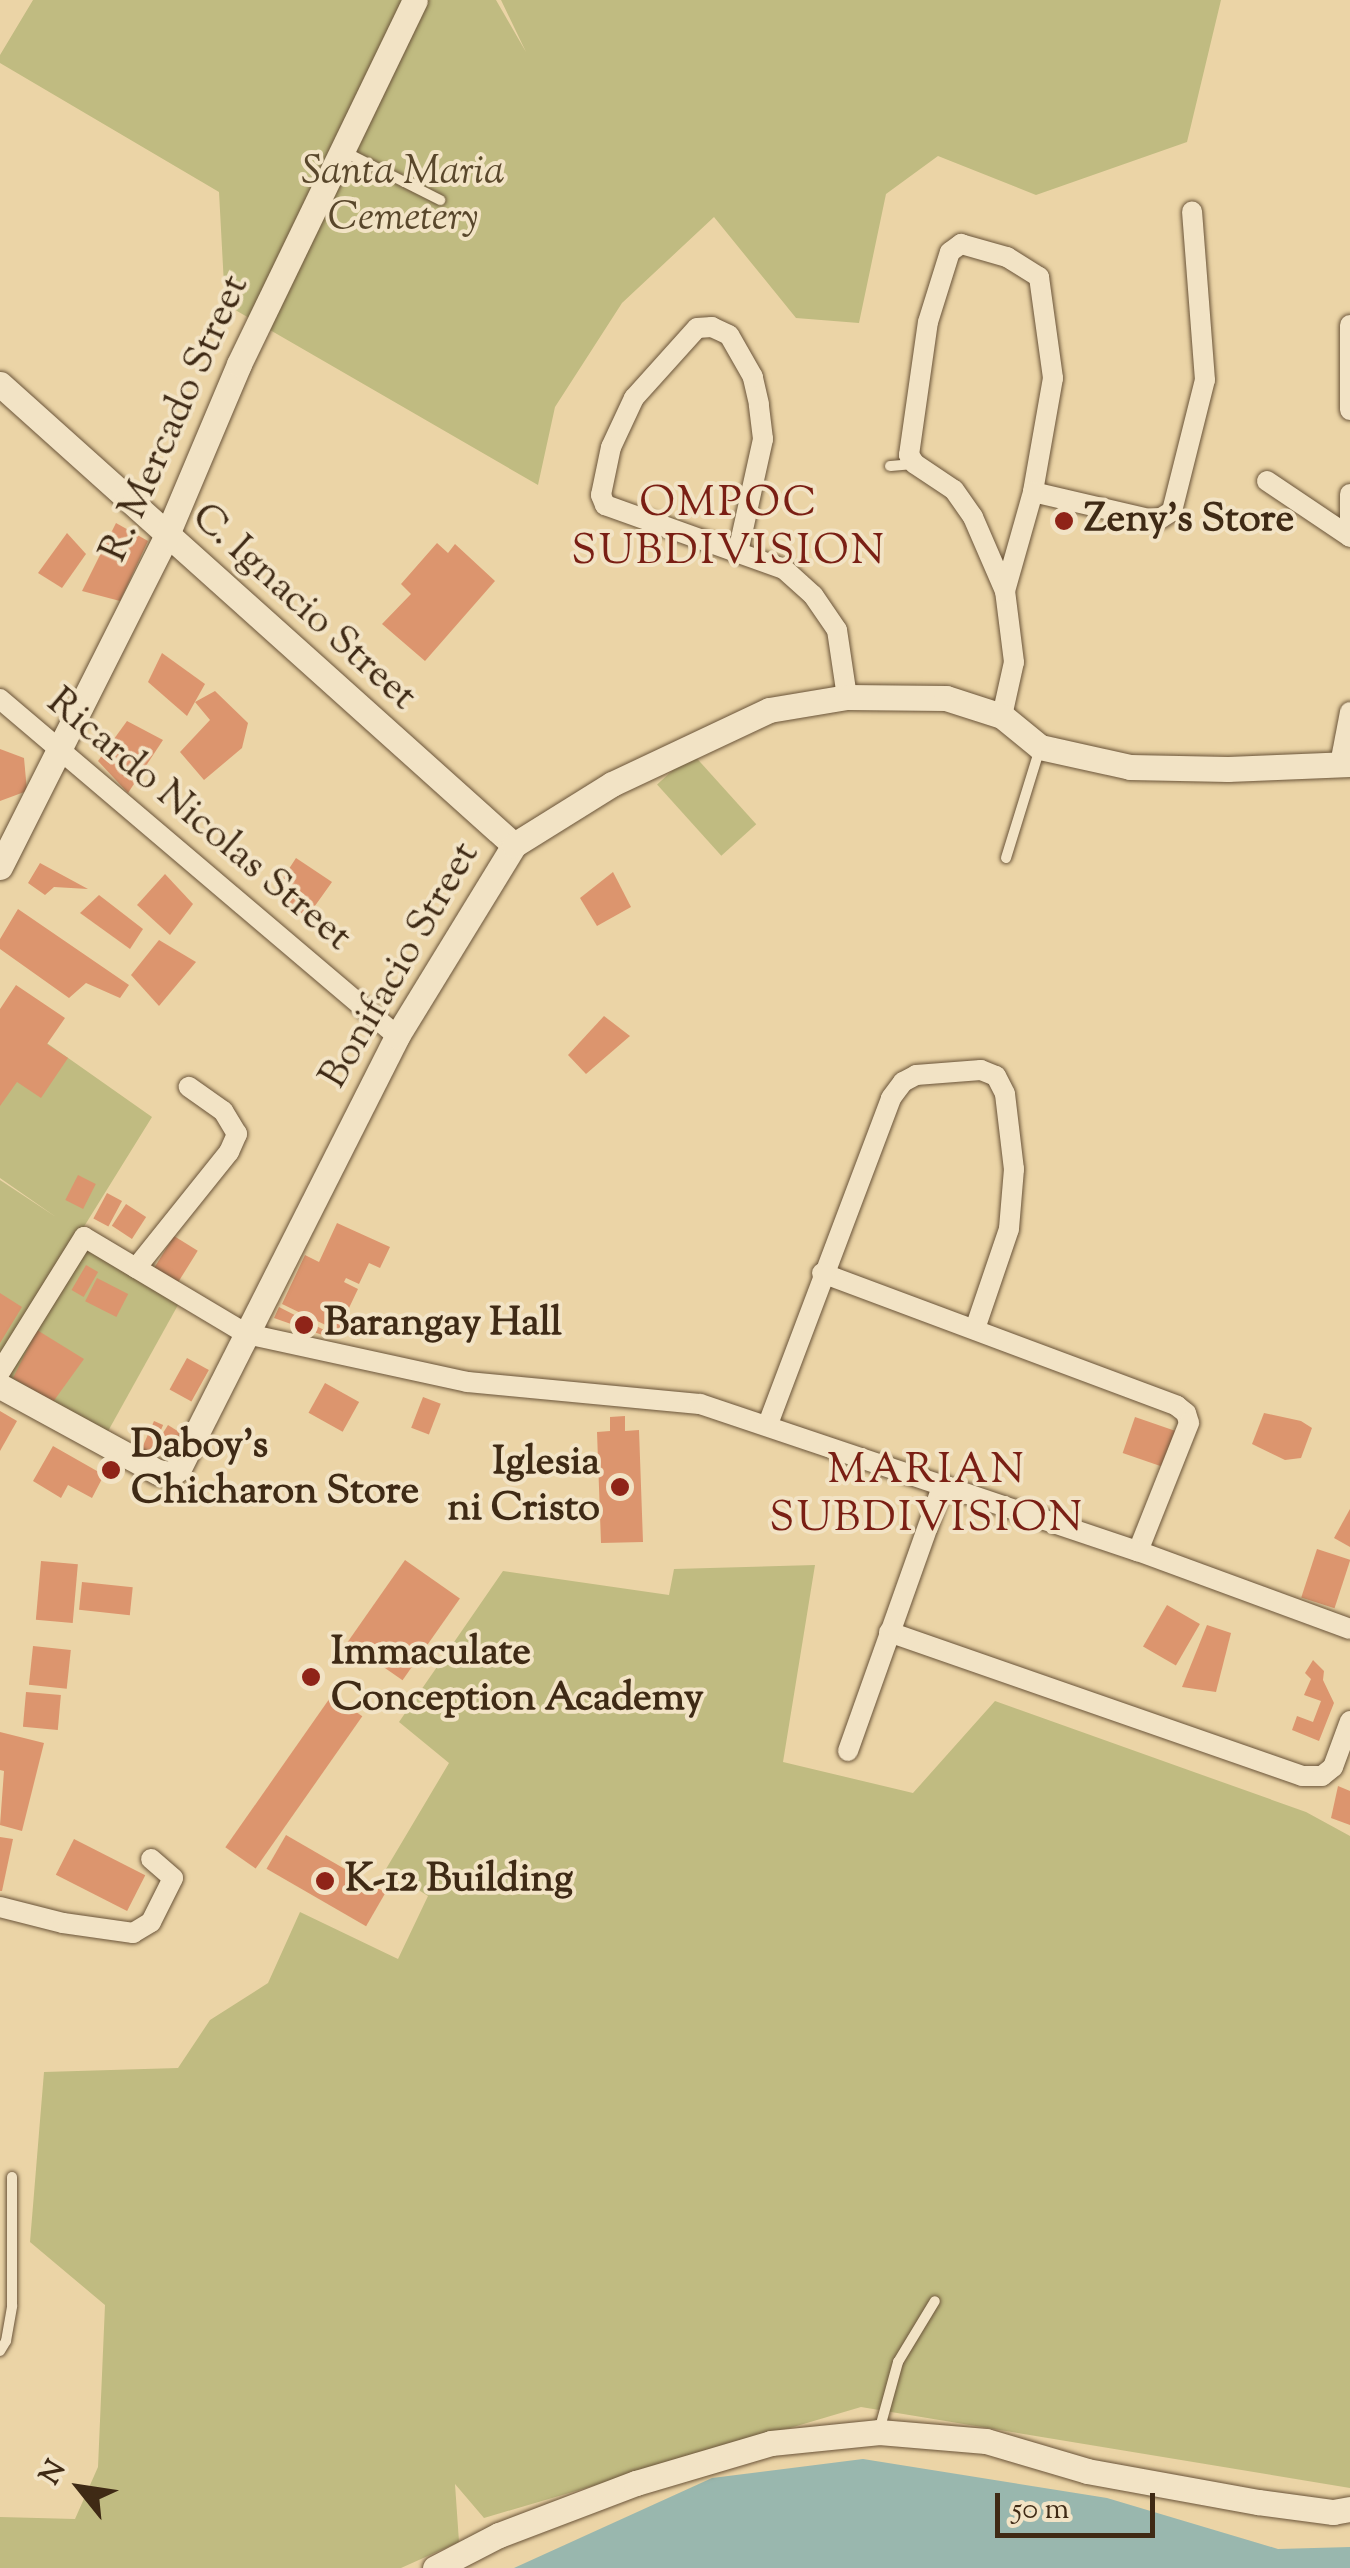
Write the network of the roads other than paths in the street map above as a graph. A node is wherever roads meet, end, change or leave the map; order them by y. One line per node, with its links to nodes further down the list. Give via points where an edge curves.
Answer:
1 (415, 0): 2 (street, R. Mercado Street)
2 (341, 150): 3 (lane); 14 (street, R. Mercado Street)
3 (440, 200)
4 (1192, 211): 11 (street, via 1205,380 1172,511 1148,518)
5 (1350, 325): 7 (street)
6 (0, 384): 14 (street, C. Ignacio Street)
7 (1350, 410)
8 (914, 464): 9 (lane); 11 (street, via 914,403 943,273 950,252 961,244 982,247 1039,277 1053,378); 16 (street, via 964,503 984,534)
9 (890, 466)
10 (1267, 480): 13 (street)
11 (1032, 492): 16 (street)
12 (1350, 494): 13 (street)
13 (1349, 536)
14 (166, 537): 22 (street, R. Mercado Street); 24 (street, C. Ignacio Street)
15 (738, 552): 15 (street, via 615,512 601,495 611,447 634,398 697,328 728,335 753,377 759,404 763,439); 17 (street, via 784,569 813,595 837,630)
16 (1005, 591): 20 (street, via 1014,662)
17 (847, 697): 20 (street, Bonifacio Street, via 946,698); 24 (street, Bonifacio Street, via 769,710 612,784)
18 (0, 700): 22 (street, Ricardo Nicolas Street)
19 (1350, 712): 23 (street)
20 (1002, 716): 21 (street, Bonifacio Street)
21 (1040, 747): 23 (street, Bonifacio Street, via 1130,767); 25 (lane)
22 (62, 752): 26 (street, R. Mercado Street); 27 (street, Ricardo Nicolas Street)
23 (1345, 764)
24 (514, 845): 27 (street, Bonifacio Street)
25 (1006, 858)
26 (0, 867)
27 (397, 1036): 32 (street, Bonifacio Street)
28 (189, 1087): 29 (street, via 223,1111 237,1134 230,1152)
29 (136, 1268): 32 (street); 33 (street, via 84,1237)
30 (822, 1273): 31 (street); 31 (street, via 903,1082 969,1068 996,1076 1005,1094 1014,1169 1009,1229); 35 (street)
31 (975, 1329): 37 (street, via 1186,1414 1189,1423)
32 (247, 1334): 34 (street, Bonifacio Street, via 171,1474); 35 (street, via 467,1382 670,1398)
33 (0, 1372)
34 (0, 1386)
35 (768, 1424): 36 (street)
36 (943, 1484): 37 (street); 39 (street)
37 (1138, 1551): 38 (street)
38 (1350, 1629)
39 (889, 1632): 40 (street, via 1302,1776 1322,1776 1333,1766); 41 (street)
40 (1350, 1721)
41 (848, 1752)
42 (151, 1859): 43 (street, via 173,1878 151,1922 133,1933)
43 (0, 1907)
44 (12, 2177): 46 (lane, via 12,2306)
45 (935, 2301): 47 (lane, via 898,2362)
46 (0, 2351)
47 (878, 2432): 48 (street, via 986,2442 1087,2470 1258,2502 1333,2512); 49 (street, via 771,2443 653,2478 499,2535)
48 (1350, 2508)
49 (435, 2568)

